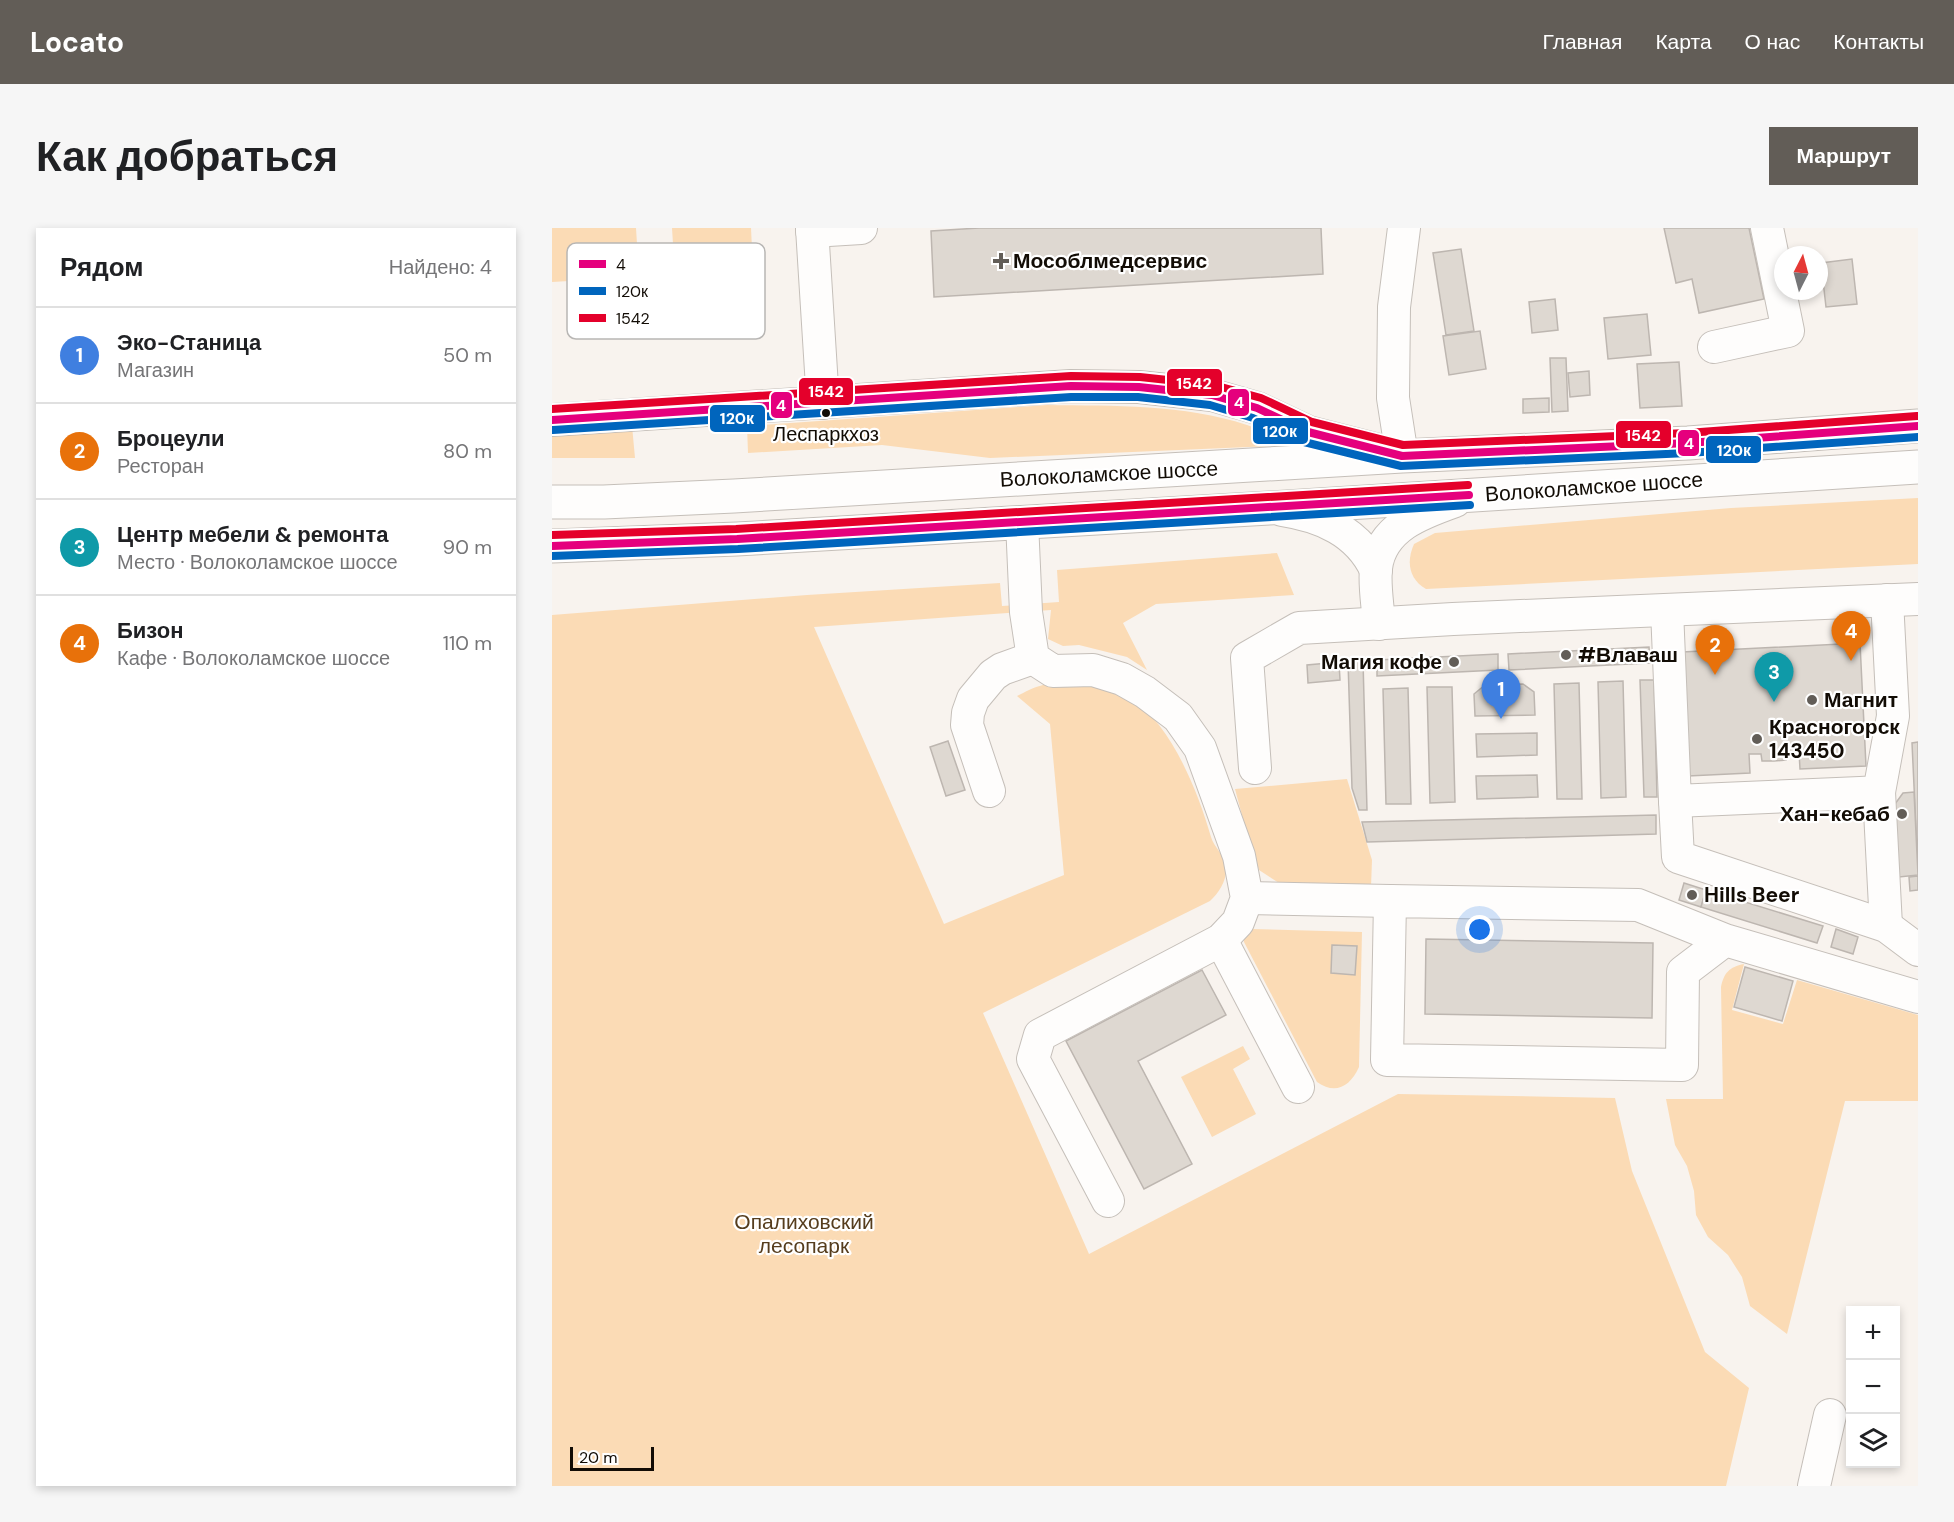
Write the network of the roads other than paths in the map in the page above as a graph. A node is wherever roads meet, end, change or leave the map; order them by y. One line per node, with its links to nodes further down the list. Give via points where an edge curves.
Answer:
1 (861, 228): 4 (street)
2 (1404, 228): 9 (street, via 1394,307 1393,398)
3 (1767, 228): 5 (street, via 1788,331)
4 (812, 229): 6 (street)
5 (1714, 346)
6 (823, 403): 7 (street); 9 (street, via 1071,386 1139,387 1212,395 1257,408 1308,432)
7 (552, 420)
8 (1918, 426): 9 (main road, Волоколамское шоссе, via 1688,443)
9 (1402, 456): 12 (main road, Волоколамское шоссе, via 734,496)
10 (1918, 467): 11 (main road, Волоколамское шоссе)
11 (1473, 495): 13 (main road, Волоколамское шоссе); 16 (street, via 1401,524 1387,540)
12 (552, 502)
13 (1269, 508): 14 (main road, Волоколамское шоссе); 16 (street, via 1309,514 1342,529 1357,542)
14 (1022, 522): 15 (main road, Волоколамское шоссе); 21 (street, via 1026,612)
15 (552, 546)
16 (1376, 570): 20 (street)
17 (1918, 599): 18 (street)
18 (1887, 600): 19 (street); 22 (street)
19 (1667, 610): 20 (street); 26 (street)
20 (1379, 624): 23 (street, via 1299,628 1247,658)
21 (1033, 658): 24 (street, via 993,675 973,699 968,713 967,726); 27 (street, via 1053,671 1093,670 1122,679 1178,717 1200,748 1239,855)
22 (1906, 715): 25 (street)
23 (1255, 768)
24 (989, 791)
25 (1879, 792): 26 (street); 29 (street)
26 (1675, 801): 29 (street, via 1678,856)
27 (1247, 898): 28 (street); 30 (street, via 1238,922)
28 (1390, 901): 31 (street, via 1638,905); 31 (street, via 1387,1060 1682,1065 1683,972)
29 (1886, 926): 32 (street)
30 (1221, 940): 34 (street); 35 (street, via 1040,1035 1033,1059)
31 (1725, 940): 33 (street)
32 (1918, 950)
33 (1918, 997)
34 (1298, 1087)
35 (1108, 1201)
36 (1830, 1414): 37 (street)
37 (1814, 1486)

